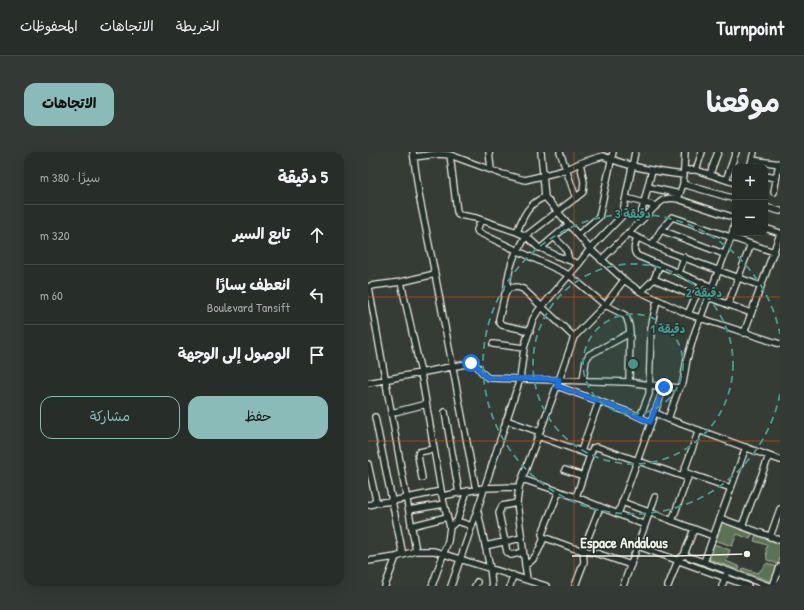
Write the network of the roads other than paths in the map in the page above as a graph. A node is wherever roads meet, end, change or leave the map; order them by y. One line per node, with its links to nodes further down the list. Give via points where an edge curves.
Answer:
1 (489, 152): 21 (street)
2 (541, 152): 27 (street)
3 (560, 152): 22 (street)
4 (613, 152): 15 (street)
5 (635, 152): 20 (street)
6 (685, 152): 25 (street)
7 (702, 152): 24 (street)
8 (718, 152): 26 (street)
9 (736, 152): 30 (street)
10 (754, 152): 16 (street)
11 (437, 153): 12 (street); 14 (street)
12 (414, 154): 74 (street, via 419,196)
13 (603, 154): 15 (street); 17 (street)
14 (450, 155): 21 (street); 46 (street, via 458,214)
15 (612, 160): 20 (street); 55 (street, via 599,218)
16 (752, 160): 18 (street); 19 (street)
17 (580, 163): 22 (street); 37 (street, via 584,188)
18 (751, 164)
19 (780, 164): 29 (street)
20 (632, 165): 23 (street); 38 (street)
21 (491, 170): 27 (street, via 525,180)
22 (565, 170): 27 (street); 37 (street)
23 (652, 170): 25 (street); 33 (street)
24 (696, 170): 25 (street); 26 (street)
25 (684, 172): 32 (street)
26 (710, 174): 30 (street)
27 (544, 176): 35 (street)
28 (768, 177): 29 (street)
29 (776, 178): 34 (street)
30 (726, 180): 31 (street)
31 (732, 182)
32 (683, 184): 36 (street); 39 (street)
33 (648, 187): 36 (street); 40 (street)
34 (774, 192)
35 (545, 197): 43 (street); 51 (street, via 528,209)
36 (679, 197): 41 (street, via 665,199); 45 (street)
37 (576, 198): 43 (street)
38 (626, 198): 40 (street); 63 (street, via 622,216)
39 (732, 198)
40 (644, 203): 41 (street); 47 (street)
41 (656, 206): 47 (street)
42 (768, 208): 44 (street)
43 (557, 211): 48 (street); 56 (street)
44 (780, 211)
45 (732, 217)
46 (481, 220): 51 (street); 64 (street, via 478,232)
47 (639, 223): 53 (street)
48 (568, 225): 55 (street); 57 (street)
49 (768, 229): 52 (street)
50 (661, 230): 59 (street, via 672,217); 61 (street); 66 (street)
51 (517, 232): 56 (street)
52 (780, 233): 65 (street)
53 (628, 234): 58 (street); 69 (street)
54 (732, 234): 59 (street)
55 (578, 235): 63 (street)
56 (526, 236): 62 (street); 64 (street)
57 (554, 237): 62 (street); 68 (street, via 566,248)
58 (636, 238): 61 (street); 71 (street, via 636,254)
59 (731, 238): 60 (street); 66 (street)
60 (751, 244): 65 (street); 76 (street)
61 (652, 245): 67 (street)
62 (541, 248): 68 (street)
63 (590, 249): 69 (street); 70 (street)
64 (517, 251): 75 (street); 83 (street, via 509,270)
65 (774, 252): 81 (street)
66 (724, 254): 72 (street)
67 (684, 257): 72 (street); 73 (street)
68 (569, 260): 70 (street)
69 (601, 260): 78 (street)
70 (579, 264): 75 (street)
71 (659, 266): 73 (street); 77 (street)
72 (718, 271): 76 (street); 82 (street)
73 (678, 273): 80 (street)
74 (435, 274): 79 (street); 102 (street)
75 (569, 276): 89 (street); 90 (street)
76 (738, 278): 81 (street); 88 (street)
77 (654, 279): 84 (street); 87 (street)
78 (624, 280): 84 (street); 90 (street)
79 (401, 282): 103 (street); 106 (street, via 369,288)
80 (702, 282): 82 (street); 87 (street)
81 (761, 286): 92 (street)
82 (712, 287): 85 (street)
83 (507, 289): 89 (street, via 523,289); 95 (street, via 499,322 502,325)
84 (641, 292): 86 (street)
85 (708, 297): 88 (street); 91 (street)
86 (657, 300): 93 (street); 111 (street, via 651,328)
87 (695, 300): 91 (street); 93 (street)
88 (728, 305): 92 (street)
89 (542, 306): 95 (street); 98 (street)
90 (605, 306): 96 (street, via 626,316); 98 (street)
91 (705, 307): 94 (street)
92 (751, 313): 97 (street)
93 (688, 314): 94 (street)
94 (700, 319): 97 (street); 113 (street, via 692,340 683,383)
95 (530, 331): 101 (street)
96 (630, 333): 107 (street, via 589,354); 108 (street)
97 (744, 333): 100 (street)
98 (574, 337): 105 (street)
99 (493, 344): 101 (street)
100 (780, 344)
101 (524, 348): 104 (street)
102 (452, 367): 103 (street); 104 (street, via 471,363 487,377); 143 (street)
103 (421, 373): 106 (street); 115 (street)
104 (520, 379): 105 (street); 122 (street)
105 (559, 379): 107 (street); 110 (street)
106 (385, 380): 109 (street); 118 (street)
107 (583, 380): 108 (street)
108 (629, 382): 111 (street)
109 (368, 383)
110 (557, 386): 114 (street); 125 (street)
111 (650, 386): 112 (street); 120 (street)
112 (664, 387): 113 (street); 117 (street)
113 (679, 388): 121 (street)
114 (599, 401): 120 (street); 128 (street)
115 (426, 404): 118 (street); 127 (street)
116 (445, 412): 146 (street)
117 (654, 412): 121 (street); 123 (street)
118 (391, 413): 148 (street)
119 (375, 417): 151 (street)
120 (640, 417): 123 (street)
121 (668, 419): 124 (street)
122 (506, 420): 125 (street); 140 (street)
123 (650, 422): 132 (street)
124 (700, 430): 126 (street); 135 (street)
125 (539, 434): 128 (street); 138 (street)
126 (746, 447): 130 (street); 141 (street)
127 (434, 448): 137 (street, via 419,452); 147 (street)
128 (581, 451): 129 (street)
129 (590, 455): 132 (street, via 595,447); 136 (street)
130 (769, 456): 131 (street); 170 (street)
131 (780, 460)
132 (637, 461): 135 (street); 152 (street)
133 (368, 467): 142 (street)
134 (565, 470): 136 (street)
135 (686, 475): 141 (street); 166 (street)
136 (583, 476): 149 (street)
137 (422, 478)
138 (522, 478): 139 (street); 145 (street)
139 (519, 487): 140 (street); 154 (street)
140 (484, 488): 143 (street); 160 (street)
141 (731, 488): 164 (street)
142 (371, 490): 153 (street)
143 (476, 490): 144 (street)
144 (467, 491): 146 (street); 165 (street)
145 (559, 491): 149 (street); 176 (street, via 542,534)
146 (459, 493): 147 (street)
147 (442, 494): 148 (street); 155 (street)
148 (406, 497): 151 (street); 159 (street)
149 (576, 497): 157 (street)
150 (655, 497): 161 (street)
151 (392, 501): 153 (street); 185 (street)
152 (622, 502): 161 (street); 162 (street)
153 (375, 503): 156 (street)
154 (517, 503): 175 (street); 178 (street, via 502,506 500,509)
155 (444, 504): 159 (street); 163 (street)
156 (368, 505)
157 (600, 507): 162 (street); 181 (street)
158 (780, 509): 174 (street)
159 (409, 510): 168 (street)
160 (477, 511): 169 (street); 179 (street)
161 (650, 512): 166 (street); 167 (street)
162 (618, 514): 167 (street)
163 (447, 517): 168 (street); 171 (street)
164 (720, 518): 170 (street); 173 (street)
165 (457, 521): 169 (street); 171 (street)
166 (672, 521): 172 (street)
167 (645, 525): 180 (street)
168 (412, 526): 182 (street)
169 (472, 526): 188 (street)
170 (742, 526): 174 (street)
171 (450, 527): 184 (street)
172 (694, 529): 173 (street); 186 (street)
173 (713, 536): 191 (street)
174 (770, 537): 177 (street)
175 (522, 538): 178 (street); 183 (street)
176 (544, 538): 181 (street); 192 (street, via 532,562)
177 (780, 540)
178 (504, 541): 179 (street); 183 (street, via 508,554)
179 (485, 546): 195 (street)
180 (638, 546): 189 (street); 193 (street)
181 (584, 550): 193 (street); 207 (street, via 584,562)
182 (416, 551): 184 (street); 185 (street)
183 (523, 552): 192 (street)
184 (444, 553): 188 (street); 202 (street)
185 (403, 555): 187 (street)
186 (684, 555): 189 (street); 191 (street)
187 (396, 557): 190 (street); 201 (street)
188 (461, 559): 195 (street); 203 (street)
189 (678, 560): 198 (street); 209 (street)
190 (368, 561)
191 (704, 562): 196 (street)
192 (525, 565): 199 (street)
193 (631, 565): 208 (street)
194 (780, 567): 200 (street)
195 (490, 568): 197 (street); 204 (street)
196 (728, 571): 198 (street); 212 (street)
197 (513, 575): 199 (street); 205 (street)
198 (725, 578): 210 (street); 211 (street)
199 (526, 579): 206 (street)
200 (778, 579): 213 (street)
201 (385, 586)
202 (432, 586)
203 (452, 586)
204 (492, 586)
205 (510, 586)
206 (546, 586)
207 (575, 586)
208 (623, 586)
209 (668, 586)
210 (722, 586)
211 (748, 586)
212 (769, 586)
213 (773, 586)

